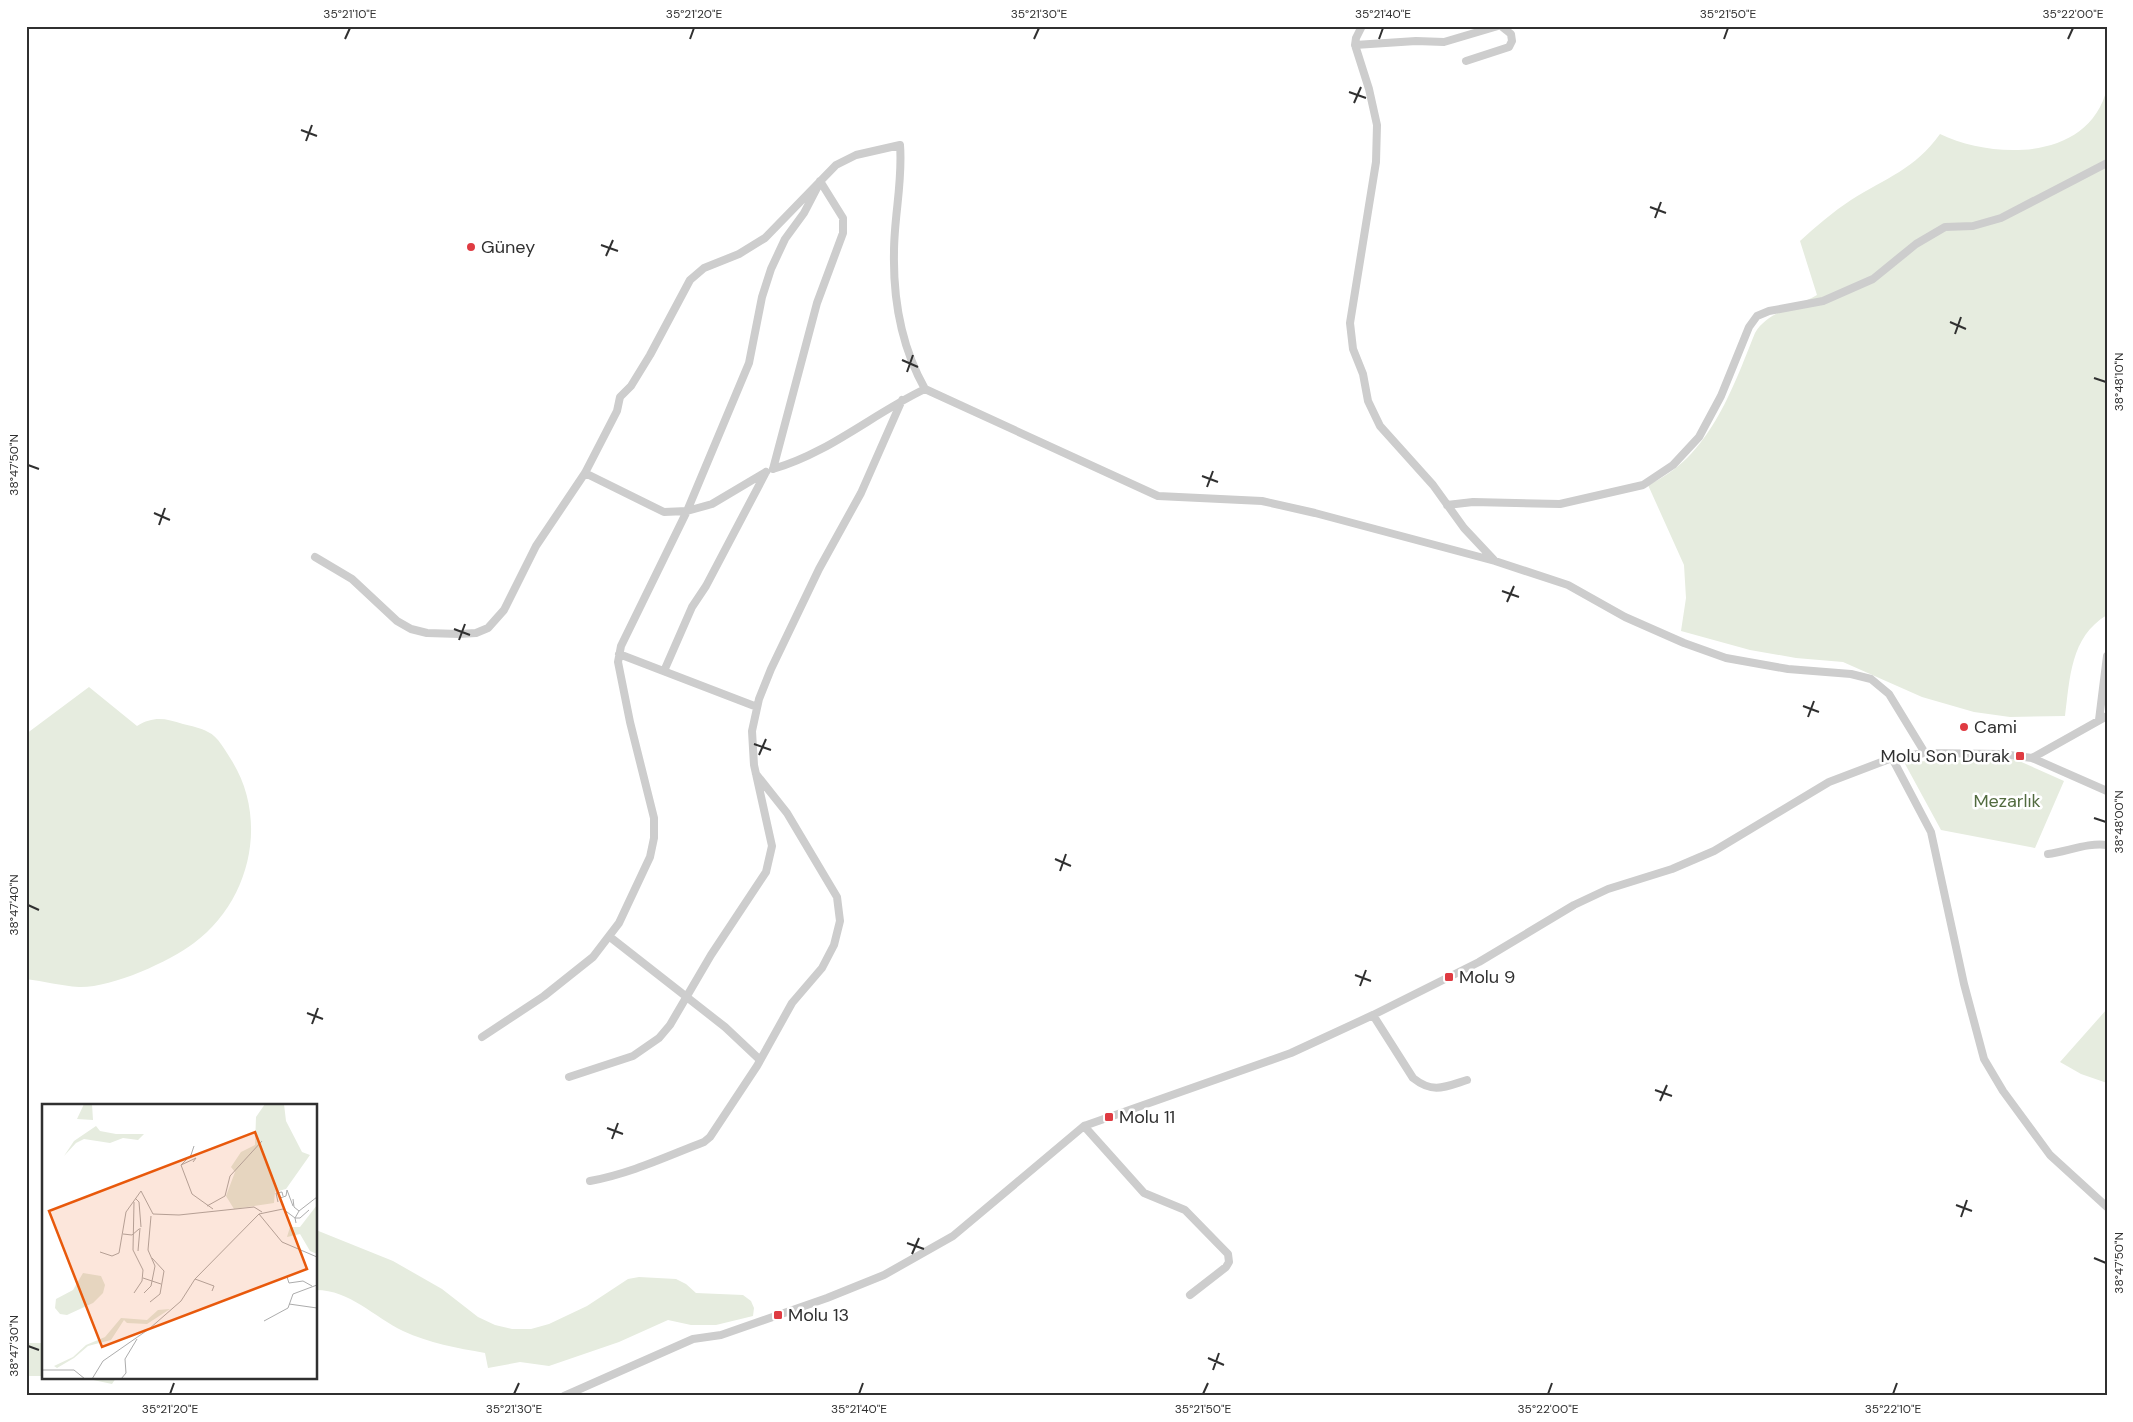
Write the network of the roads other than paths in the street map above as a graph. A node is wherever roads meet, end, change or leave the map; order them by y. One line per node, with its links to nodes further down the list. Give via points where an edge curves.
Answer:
1 (1362, 26): 3 (street)
2 (1500, 26): 3 (street, via 1444,42); 4 (street, via 1511,34 1509,47)
3 (1355, 46): 10 (street, via 1377,125 1376,162 1350,324 1353,349 1363,374 1368,401 1380,426)
4 (1466, 61)
5 (2107, 163): 10 (street, via 2001,218 1973,226 1944,227 1916,244 1873,278 1823,301 1757,316 1749,326 1721,396 1699,437 1674,466 1643,485 1560,504 1473,502)
6 (820, 181): 7 (street, via 836,165 849,158 900,145 894,252 896,288 904,341); 8 (street, via 843,218 843,233 817,303 773,469 852,433); 9 (street, via 765,238 740,254 704,268 690,280 650,355 631,386 620,397 617,411); 11 (street, via 771,269 749,363)
7 (925, 388): 8 (street); 13 (street, via 1158,496 1262,501)
8 (902, 400): 17 (street, via 861,493 827,553 771,669)
9 (585, 473): 11 (street, via 664,512); 12 (street, via 536,546 500,616 488,628 476,633 427,633 404,626 352,579)
10 (1447, 505): 13 (street)
11 (686, 511): 14 (street, via 624,636); 16 (street, via 721,500 766,472 692,607)
12 (315, 556)
13 (1496, 561): 19 (street, via 1568,586 1625,617 1726,658 1871,679 1888,694)
14 (619, 654): 16 (street); 26 (street, via 627,708 653,807 655,828 647,864)
15 (2107, 656): 18 (street)
16 (664, 671): 17 (street)
17 (757, 706): 22 (street, via 752,731)
18 (2103, 718): 21 (street)
19 (1925, 753): 20 (street); 21 (street, via 2002,754)
20 (1892, 758): 28 (street, via 1829,782 1714,851 1672,869 1608,889 1574,905 1479,962); 35 (street, via 1931,832 1984,1059 2050,1155)
21 (2032, 758): 23 (street)
22 (756, 773): 27 (street, via 771,840 769,866); 30 (street, via 802,836 837,897 840,914 838,934 828,956 792,1003)
23 (2107, 791)
24 (2107, 845): 25 (street)
25 (2048, 854)
26 (610, 937): 27 (street); 29 (street, via 583,966)
27 (686, 997): 30 (street); 31 (street, via 670,1025 647,1048 633,1056)
28 (1373, 1015): 32 (street, via 1420,1084 1439,1089); 33 (street, via 1291,1052)
29 (482, 1037)
30 (759, 1059): 34 (street, via 720,1125 704,1142 637,1170)
31 (569, 1077)
32 (1467, 1080)
33 (1084, 1126): 36 (street, via 1144,1192 1185,1210 1228,1254 1226,1267); 37 (street, via 952,1236 884,1275 721,1335 693,1339)
34 (590, 1181)
35 (2107, 1207)
36 (1190, 1295)
37 (564, 1396)

